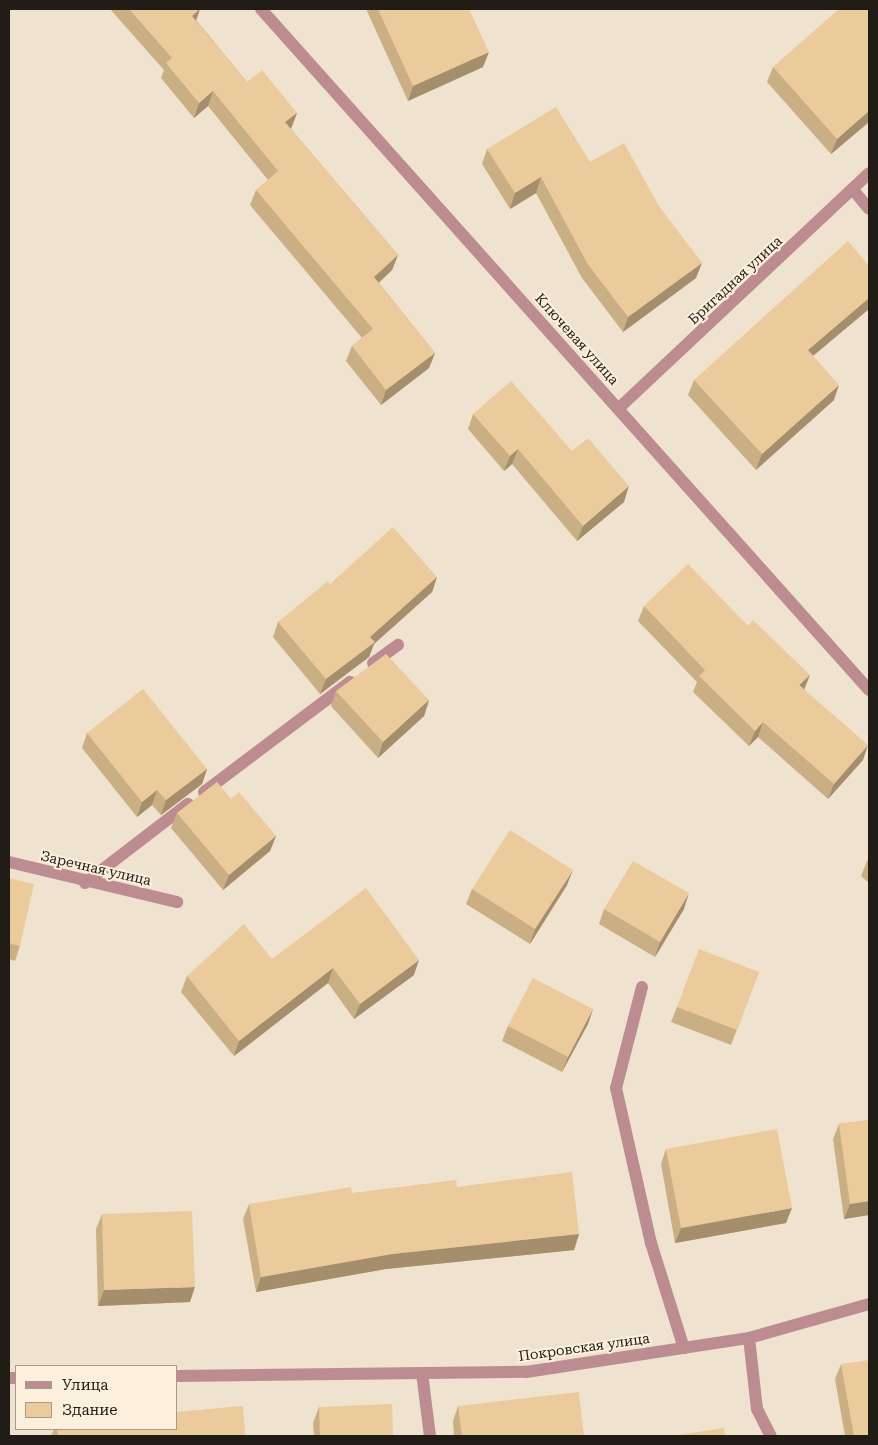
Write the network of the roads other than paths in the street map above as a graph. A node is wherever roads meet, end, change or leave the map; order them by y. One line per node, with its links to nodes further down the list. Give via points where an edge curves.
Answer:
1 (261, 9): 5 (street, Ключевая улица)
2 (869, 173): 3 (street, Бригадная улица)
3 (854, 191): 4 (street); 5 (street, Бригадная улица)
4 (869, 209)
5 (619, 408): 7 (street, Ключевая улица)
6 (398, 645): 9 (street)
7 (869, 690)
8 (9, 862): 9 (street, Заречная улица)
9 (85, 883): 10 (street, Заречная улица)
10 (177, 902)
11 (642, 987): 14 (street, via 616,1088 651,1243)
12 (869, 1304): 13 (street, Покровская улица)
13 (750, 1338): 14 (street, Покровская улица); 18 (street, via 757,1409)
14 (684, 1348): 15 (street, Покровская улица, via 526,1372)
15 (422, 1374): 16 (street, Покровская улица); 17 (street)
16 (178, 1376)
17 (430, 1436)
18 (771, 1436)

